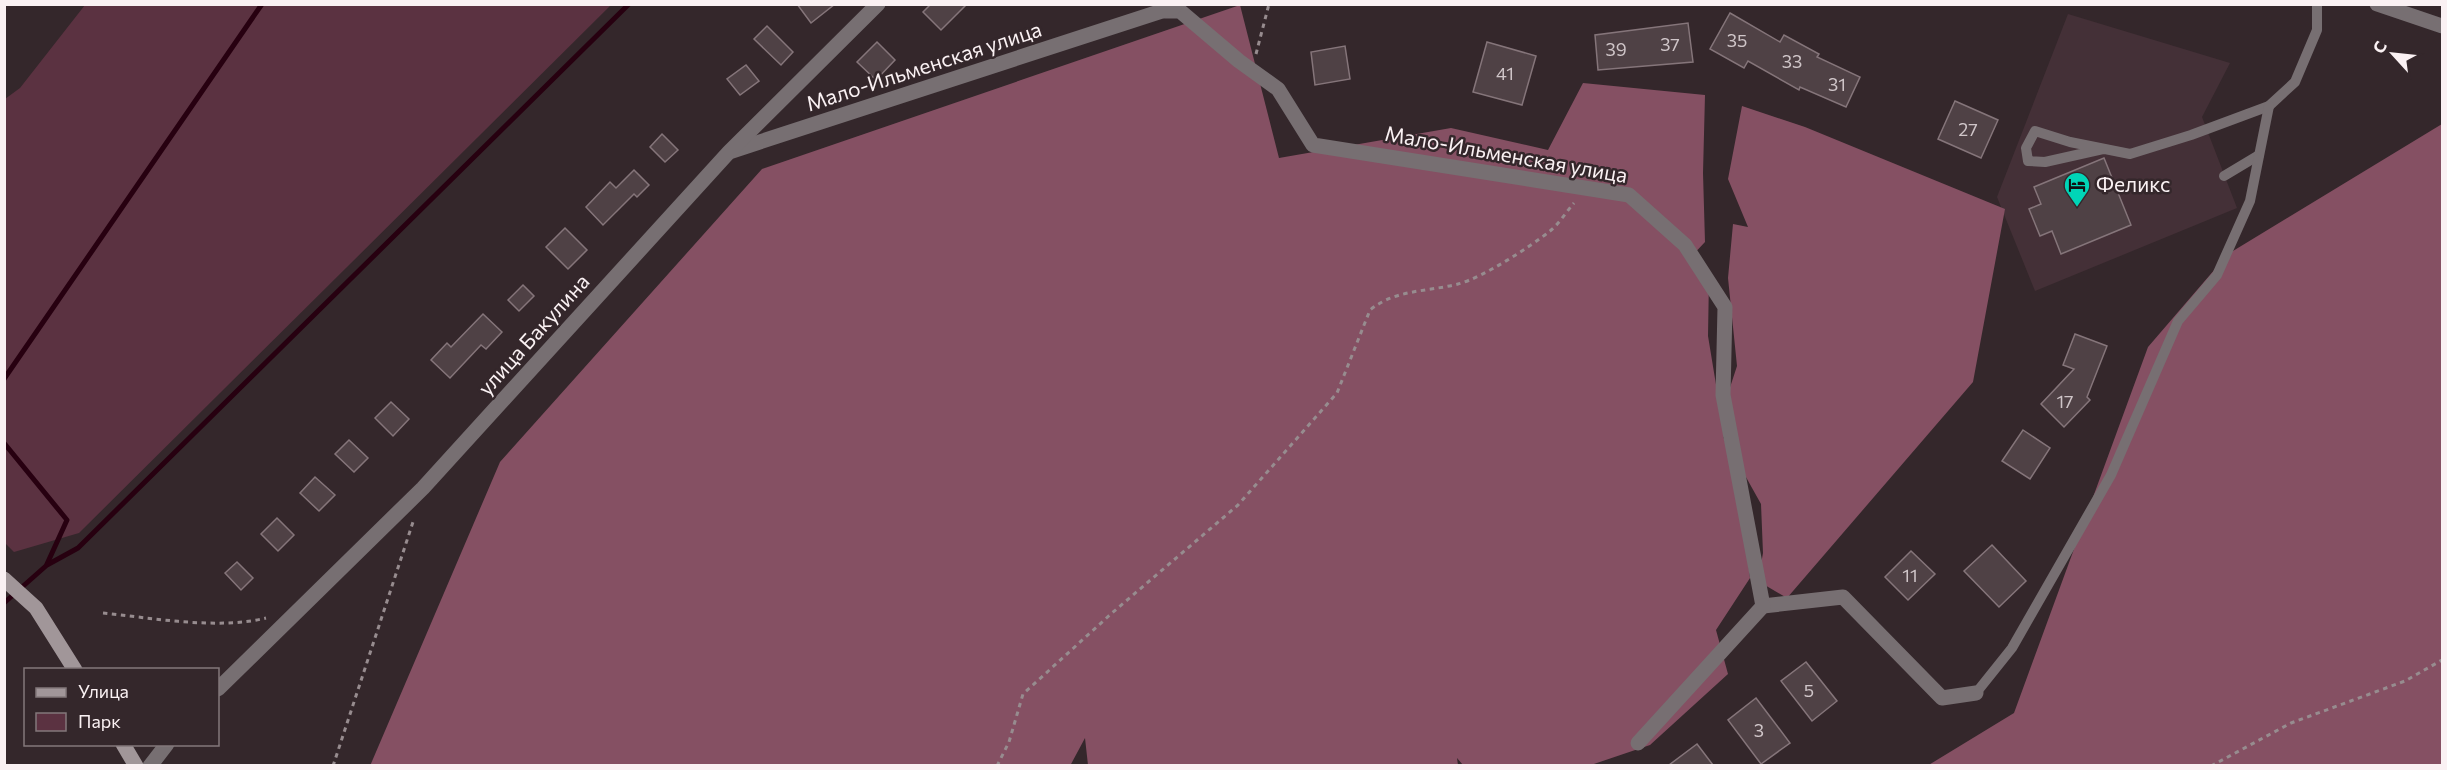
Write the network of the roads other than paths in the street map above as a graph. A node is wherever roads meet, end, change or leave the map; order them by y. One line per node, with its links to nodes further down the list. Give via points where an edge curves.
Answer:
1 (878, 4): 9 (street, улица Бакулина)
2 (1181, 4): 5 (street, Мало-Ильменская улица)
3 (2317, 4): 7 (lane, via 2317,30 2295,82)
4 (2377, 4): 6 (street)
5 (1165, 10): 9 (street, Мало-Ильменская улица); 13 (street, Мало-Ильменская улица, via 1180,11 1278,89 1313,145 1629,195 1685,245 1725,307 1722,395)
6 (2442, 26)
7 (2269, 106): 8 (lane, via 2130,154); 10 (lane)
8 (2103, 149): 8 (lane, via 2035,131 2026,148 2028,161 2045,162)
9 (729, 152): 15 (street, улица Бакулина, via 423,489)
10 (2259, 155): 11 (lane); 16 (lane, via 2250,201 2217,275 2178,321 2111,475 2012,648)
11 (2224, 176)
12 (4, 579): 14 (street, via 36,608)
13 (1763, 606): 16 (street, via 1843,597 1942,698); 17 (street)
14 (74, 668)
15 (219, 689)
16 (1976, 693)
17 (1638, 743)
18 (124, 746): 20 (street)
19 (165, 746): 21 (street)
20 (136, 765)
21 (150, 765)

